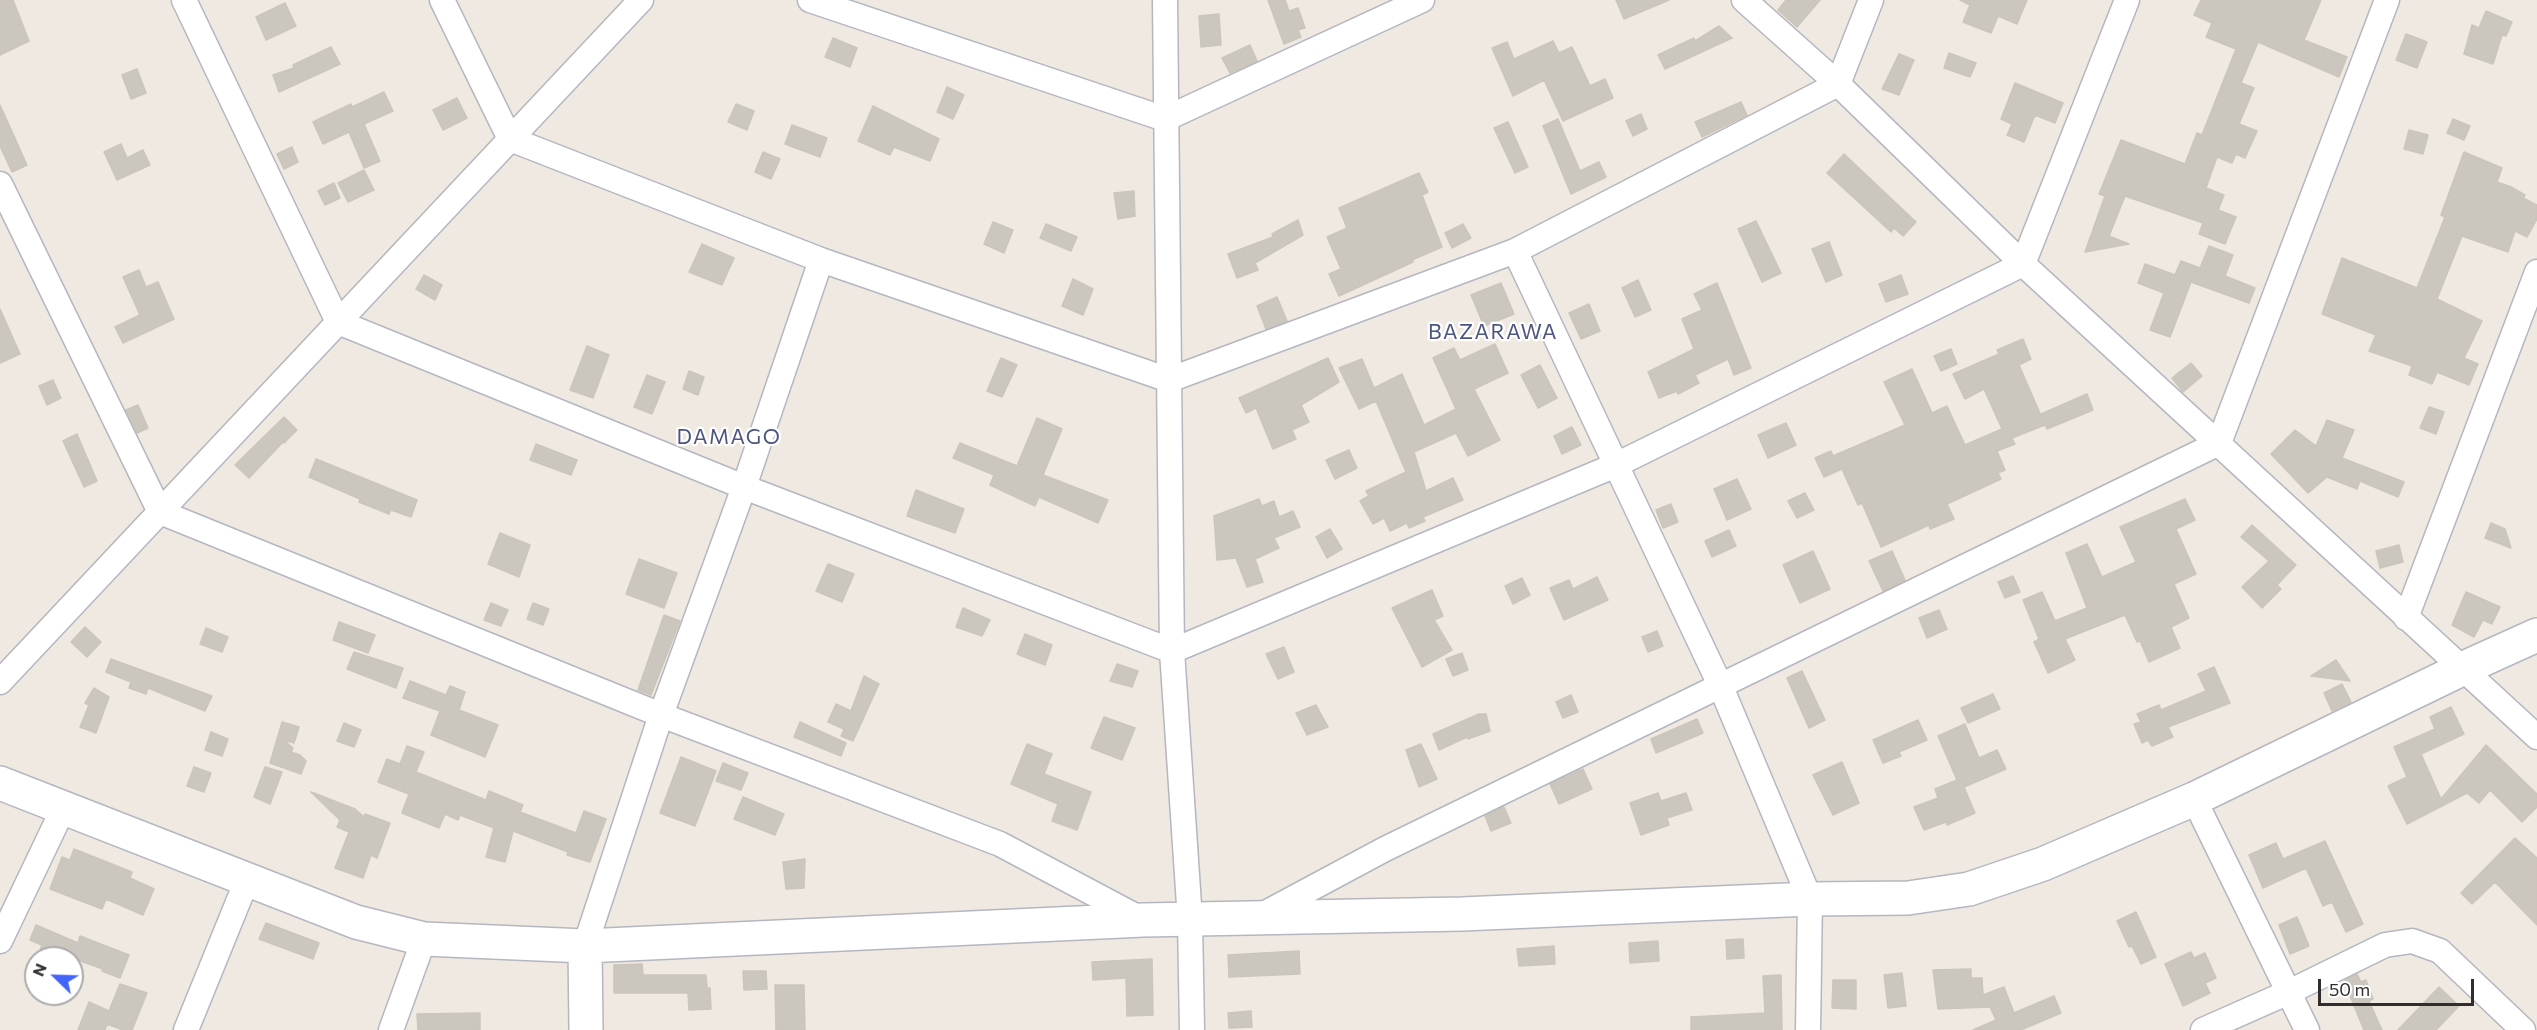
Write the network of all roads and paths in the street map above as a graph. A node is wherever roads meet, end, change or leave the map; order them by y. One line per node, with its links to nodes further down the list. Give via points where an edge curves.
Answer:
1 (184, 0): 19 (street)
2 (442, 0): 13 (street)
3 (641, 0): 13 (street)
4 (810, 0): 12 (street)
5 (1165, 0): 12 (street)
6 (1422, 0): 12 (street)
7 (1744, 0): 11 (street)
8 (1871, 0): 11 (street)
9 (2127, 0): 17 (street)
10 (2387, 0): 21 (street)
11 (1838, 84): 15 (street); 17 (street)
12 (1166, 119): 20 (street)
13 (510, 140): 16 (street); 19 (street)
14 (0, 184): 24 (street)
15 (1515, 252): 20 (street); 22 (street)
16 (821, 260): 20 (street); 23 (street)
17 (2024, 264): 21 (street); 22 (street)
18 (2537, 272): 25 (street)
19 (338, 322): 23 (street); 24 (street)
20 (1169, 380): 27 (street)
21 (2219, 443): 25 (street); 30 (street)
22 (1616, 465): 27 (street); 30 (street)
23 (744, 487): 27 (street); 31 (street)
24 (160, 512): 29 (street); 31 (street)
25 (2406, 618): 28 (street)
26 (2537, 635): 28 (main road)
27 (1172, 651): 40 (street)
28 (2464, 668): 32 (street); 34 (main road)
29 (0, 682)
30 (1721, 687): 37 (street); 38 (street, via 1384,849)
31 (661, 715): 39 (street, via 1000,844); 43 (street)
32 (2537, 737)
33 (0, 783): 35 (main road)
34 (2194, 798): 37 (main road, via 2043,864 1969,889 1908,898); 44 (street)
35 (63, 809): 36 (main road); 42 (street)
36 (247, 880): 41 (main road, via 356,922); 45 (street)
37 (1810, 900): 38 (main road, via 1462,914); 49 (street)
38 (1258, 917): 40 (main road)
39 (1143, 920): 40 (main road); 43 (main road)
40 (1190, 920): 48 (street)
41 (424, 939): 43 (main road); 46 (street)
42 (0, 941)
43 (585, 946): 47 (main road)
44 (2289, 992): 50 (street); 51 (street); 52 (street, via 2385,945 2412,941 2440,951)
45 (186, 1030)
46 (391, 1030)
47 (586, 1030)
48 (1192, 1030)
49 (1808, 1030)
50 (2203, 1030)
51 (2307, 1030)
52 (2523, 1030)

